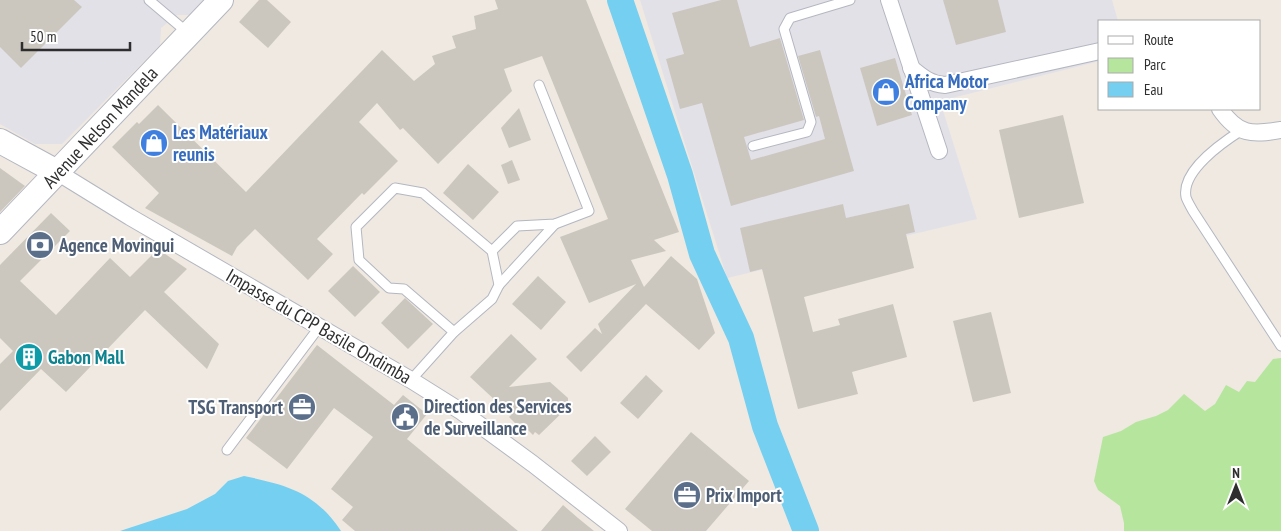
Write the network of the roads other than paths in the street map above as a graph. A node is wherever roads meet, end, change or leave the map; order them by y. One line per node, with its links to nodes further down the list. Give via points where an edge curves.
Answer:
1 (149, 0): 5 (lane)
2 (221, 0): 5 (main road, Avenue Nelson Mandela)
3 (850, 0): 13 (lane, via 790,18 784,29 811,122 807,132)
4 (889, 0): 7 (street)
5 (188, 34): 15 (main road, Avenue Nelson Mandela)
6 (1098, 51): 7 (street, via 945,85 934,84)
7 (911, 68): 14 (street)
8 (539, 85): 16 (lane, via 588,211)
9 (1221, 110): 10 (street, via 1229,122)
10 (1242, 130): 11 (street, via 1261,133); 22 (lane, via 1223,142 1193,172 1187,183 1186,196)
11 (1281, 130)
12 (0, 141): 15 (main road)
13 (753, 146)
14 (939, 151)
15 (57, 172): 17 (main road, Avenue Nelson Mandela); 20 (street, Impasse du CPP Basile Ondimba)
16 (555, 224): 18 (lane, via 517,226); 19 (lane)
17 (0, 232)
18 (492, 251): 19 (lane); 21 (lane, via 424,193 395,188 356,227 359,260 389,288 404,289)
19 (499, 285): 21 (lane, via 492,299)
20 (320, 326): 23 (street, Impasse du CPP Basile Ondimba); 24 (lane)
21 (454, 332): 23 (lane)
22 (1281, 346)
23 (412, 380): 25 (street, Impasse du CPP Basile Ondimba, via 486,429)
24 (228, 450)
25 (619, 531)

